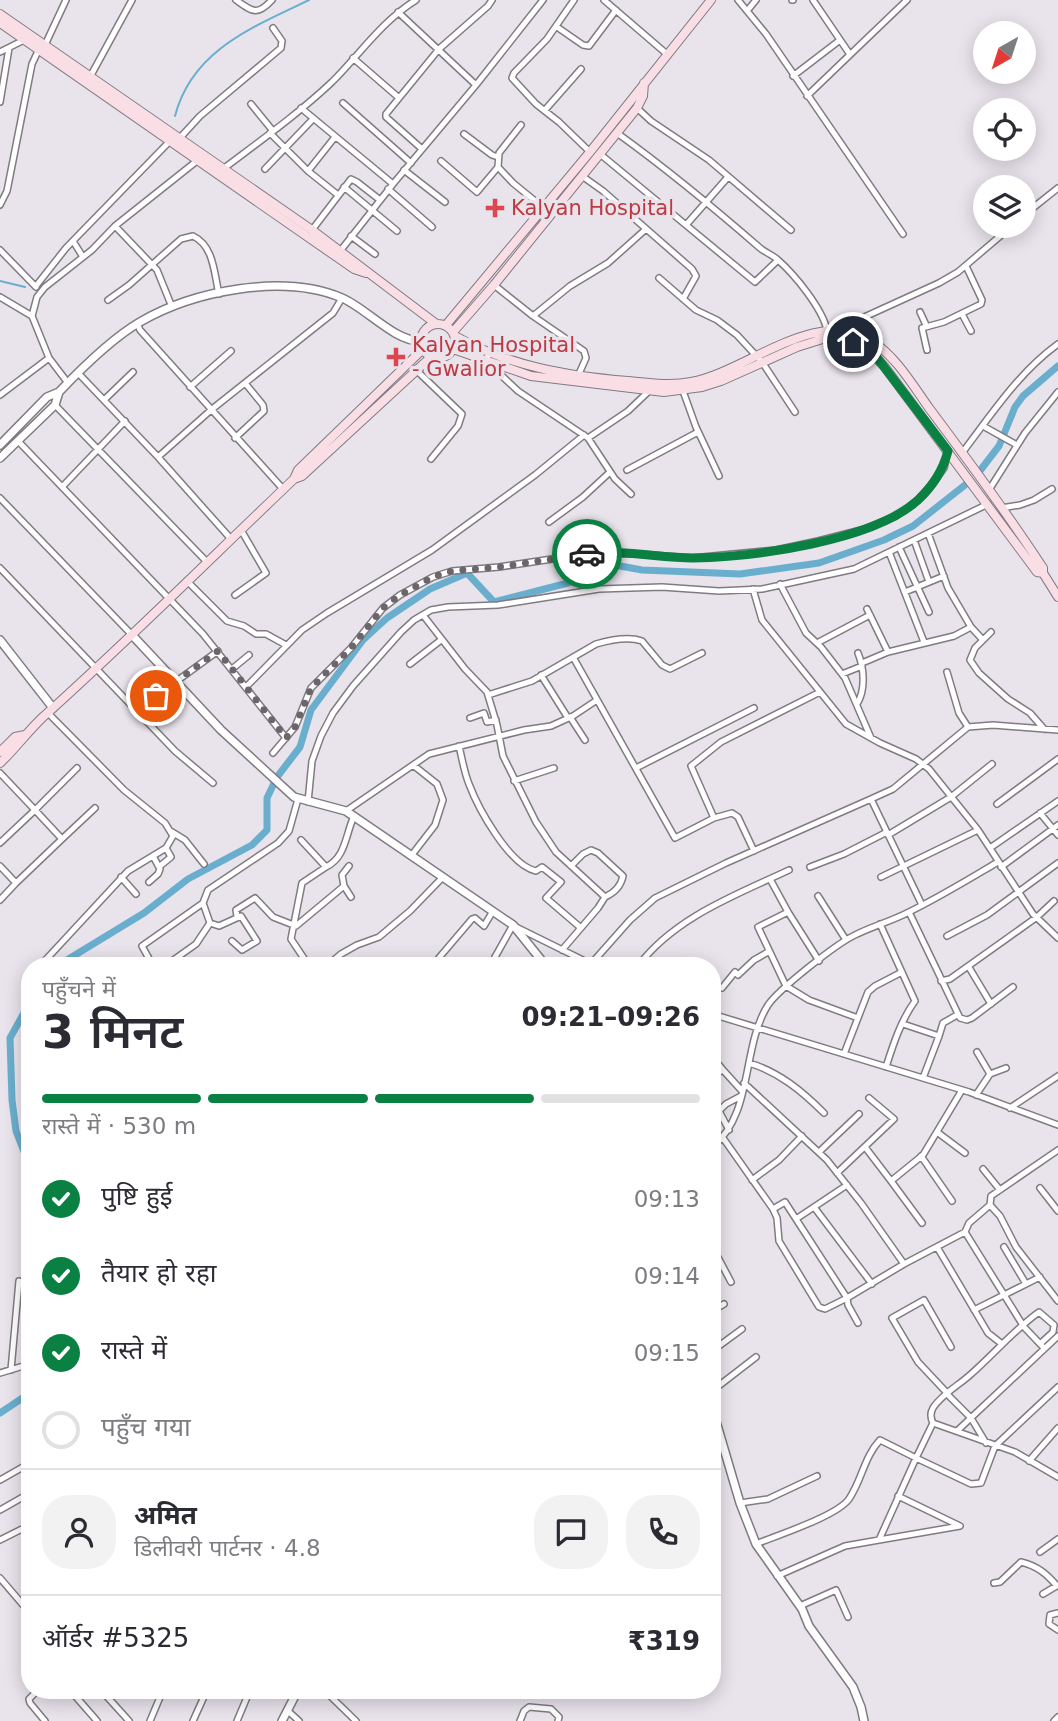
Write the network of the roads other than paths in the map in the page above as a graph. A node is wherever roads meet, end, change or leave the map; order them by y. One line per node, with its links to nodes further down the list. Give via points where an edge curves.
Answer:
1 (66, 0): 26 (street)
2 (132, 0): 35 (street)
3 (236, 0): 4 (street, via 257,11)
4 (272, 0)
5 (401, 0): 16 (street)
6 (416, 0): 16 (street)
7 (492, 0): 28 (street)
8 (543, 0): 37 (street)
9 (574, 0): 22 (street)
10 (605, 0): 17 (street)
11 (711, 0): 31 (main road)
12 (738, 0): 18 (street)
13 (756, 0): 18 (street)
14 (813, 0): 25 (street)
15 (907, 0): 30 (street)
16 (405, 7): 19 (street)
17 (616, 10): 22 (street, via 589,46); 31 (street)
18 (747, 11): 34 (street)
19 (398, 12): 28 (street); 32 (street)
20 (0, 14): 26 (main road)
21 (0, 23): 24 (main road)
22 (556, 27): 45 (street, via 512,75)
23 (273, 28): 52 (street, via 282,41 281,48)
24 (24, 40): 26 (main road); 27 (street)
25 (840, 40): 30 (street); 34 (street)
26 (42, 46): 35 (main road); 52 (main road); 73 (street, via 32,64 7,191)
27 (9, 48): 29 (street); 40 (street)
28 (439, 49): 37 (street); 39 (street)
29 (0, 52)
30 (849, 53): 38 (street)
31 (668, 55): 36 (main road)
32 (353, 58): 39 (street); 43 (street)
33 (581, 69): 45 (street)
34 (793, 76): 38 (street)
35 (90, 77): 52 (main road)
36 (643, 83): 44 (main road); 55 (main road)
37 (475, 85): 54 (street)
38 (807, 96): 87 (street)
39 (398, 97): 54 (street, via 386,117)
40 (0, 102)
41 (343, 103): 60 (street)
42 (251, 104): 48 (street)
43 (301, 108): 46 (street); 48 (street)
44 (637, 108): 49 (main road); 67 (street)
45 (545, 110): 55 (street)
46 (313, 119): 51 (street); 53 (street)
47 (521, 125): 57 (street)
48 (271, 132): 53 (street); 62 (street)
49 (617, 133): 56 (main road); 75 (street)
50 (464, 134): 57 (street)
51 (335, 137): 65 (street); 69 (street)
52 (174, 142): 58 (main road); 90 (street)
53 (285, 149): 63 (street); 65 (street)
54 (422, 149): 60 (street)
55 (590, 152): 77 (main road)
56 (600, 154): 66 (main road); 80 (street)
57 (498, 157): 61 (street)
58 (201, 158): 62 (main road); 81 (street); 98 (main road, via 354,269)
59 (441, 161): 61 (street, via 477,191)
60 (411, 163): 64 (street)
61 (498, 167): 77 (street)
62 (223, 169): 84 (main road)
63 (265, 169)
64 (404, 170): 69 (street); 74 (street)
65 (308, 171): 71 (street)
66 (582, 176): 79 (main road); 83 (street)
67 (728, 177): 75 (street); 85 (street)
68 (344, 187): 71 (street); 72 (street, via 353,179); 78 (street)
69 (391, 187): 72 (street); 82 (street)
70 (1058, 188): 76 (street)
71 (338, 195): 84 (street)
72 (380, 200): 78 (street)
73 (1, 201)
74 (445, 202)
75 (707, 202): 80 (street); 95 (street)
76 (1036, 205)
77 (544, 207): 79 (street); 114 (main road)
78 (372, 210): 86 (street); 88 (street)
79 (551, 214): 100 (main road)
80 (686, 225): 95 (street, via 755,282)
81 (115, 226): 94 (street); 96 (street)
82 (432, 227)
83 (646, 229): 105 (street, via 696,276); 111 (street, via 608,263)
84 (313, 230): 92 (main road)
85 (791, 230)
86 (397, 231)
87 (903, 234)
88 (351, 236): 92 (street); 93 (street)
89 (998, 238): 97 (street)
90 (73, 241): 94 (street); 101 (street)
91 (0, 250): 101 (street)
92 (341, 250): 98 (main road)
93 (375, 254)
94 (83, 257): 101 (street)
95 (778, 260): 116 (street, via 809,295)
96 (152, 265): 102 (street, via 181,239 200,239 209,249); 106 (street); 107 (street)
97 (966, 266): 109 (street, via 982,300); 118 (street, via 860,319)
98 (366, 273): 113 (main road)
99 (659, 278): 105 (street)
100 (494, 285): 111 (street); 119 (main road)
101 (38, 289): 110 (street)
102 (219, 294): 104 (street, via 245,288 298,287); 107 (street)
103 (0, 298): 110 (street)
104 (342, 298): 121 (street); 134 (street, via 332,313)
105 (683, 299): 128 (street, via 737,335)
106 (107, 300)
107 (172, 307): 112 (street)
108 (920, 312): 115 (street)
109 (962, 314): 115 (street); 117 (street)
110 (32, 316): 126 (street)
111 (533, 316): 132 (street, via 584,351 586,358)
112 (138, 323): 131 (street); 135 (street)
113 (435, 323): 114 (main road); 121 (main road, via 426,327)
114 (446, 325): 119 (main road)
115 (926, 325): 123 (street, via 921,331)
116 (827, 330): 118 (main road); 128 (main road, via 795,339)
117 (971, 331)
118 (853, 332): 155 (main road, via 887,352)
119 (454, 334): 122 (main road); 127 (main road)
120 (1058, 344): 146 (street, via 1042,355)
121 (421, 345): 125 (main road); 163 (main road, via 298,470)
122 (453, 349): 125 (main road, via 446,356); 127 (main road)
123 (927, 350)
124 (231, 351): 135 (street)
125 (431, 357): 129 (main road)
126 (48, 358): 133 (street); 140 (street)
127 (488, 358): 132 (main road); 136 (main road, via 531,376); 148 (street, via 518,391)
128 (760, 359): 132 (main road, via 690,383); 137 (main road, via 721,381); 144 (street); 154 (main road, via 829,337 853,342 875,355)
129 (415, 369): 158 (street, via 462,414 458,426); 163 (main road)
130 (134, 372): 141 (street)
131 (79, 374): 133 (street); 141 (street)
132 (578, 376)
133 (68, 383): 138 (street)
134 (245, 383): 143 (street); 149 (street, via 265,409)
135 (190, 387): 143 (street)
136 (649, 391): 137 (main road); 148 (street)
137 (683, 391): 147 (street)
138 (59, 392): 142 (street); 151 (street, via 47,397)
139 (1058, 393): 152 (street)
140 (0, 395)
141 (104, 400): 145 (street)
142 (55, 405): 150 (street); 153 (street)
143 (211, 410): 149 (street); 156 (street)
144 (794, 412)
145 (125, 421): 153 (street); 156 (street)
146 (983, 426): 152 (street); 155 (street)
147 (698, 432): 160 (street); 162 (street)
148 (586, 437): 161 (street); 203 (street, via 432,550 327,613)
149 (235, 438): 166 (street)
150 (18, 440): 157 (street); 165 (street)
151 (0, 444)
152 (1017, 445): 168 (street)
153 (98, 450): 165 (street); 180 (street)
154 (948, 451): 159 (main road); 234 (street, via 934,482 896,516 818,541 692,558 592,553 433,577 383,608 311,688)
155 (962, 453): 159 (main road)
156 (158, 457): 176 (street)
157 (0, 458)
158 (430, 458)
159 (968, 469): 164 (main road)
160 (627, 470)
161 (610, 472): 169 (street); 173 (street)
162 (719, 476)
163 (295, 479): 166 (main road)
164 (978, 483): 168 (main road); 171 (main road)
165 (62, 487): 192 (street)
166 (284, 489): 174 (main road)
167 (1052, 489): 172 (street, via 1027,503)
168 (988, 491): 172 (main road)
169 (631, 494)
170 (0, 498): 197 (street)
171 (988, 504): 175 (street); 182 (main road, via 1037,572)
172 (1001, 508): 182 (main road)
173 (549, 522)
174 (241, 530): 176 (main road); 190 (street, via 266,573)
175 (928, 533): 177 (street); 183 (street)
176 (231, 539): 180 (main road)
177 (914, 540): 178 (street); 185 (street)
178 (899, 547): 179 (street); 187 (street)
179 (889, 552): 186 (street, via 840,573); 189 (street)
180 (207, 562): 184 (main road)
181 (0, 568): 213 (street)
182 (1043, 573): 191 (main road)
183 (943, 576): 185 (street); 195 (street)
184 (187, 581): 192 (main road); 203 (street, via 227,621)
185 (929, 582): 187 (street)
186 (780, 584): 188 (street); 202 (street, via 806,633)
187 (917, 587): 189 (street); 193 (street)
188 (753, 589): 194 (street, via 598,589 498,605 448,607); 219 (street, via 762,620)
189 (905, 592): 201 (street)
190 (235, 595)
191 (1058, 597)
192 (169, 598): 197 (main road); 204 (street)
193 (929, 612)
194 (423, 615): 199 (street); 255 (street, via 401,632 332,713 312,761)
195 (971, 627): 200 (street); 201 (street)
196 (991, 632): 200 (street)
197 (132, 635): 213 (main road); 217 (street)
198 (0, 640): 225 (street)
199 (441, 640): 210 (street); 220 (street)
200 (983, 640): 230 (street, via 971,654 974,668)
201 (925, 642): 205 (street)
202 (817, 643): 205 (street, via 869,612); 215 (street)
203 (286, 645): 218 (street)
204 (218, 651): 212 (street); 217 (street)
205 (888, 652): 211 (street)
206 (702, 653): 209 (street, via 670,669 642,641 626,639 596,644)
207 (858, 653): 211 (street)
208 (249, 655): 212 (street)
209 (573, 657): 216 (street); 221 (street)
210 (410, 664)
211 (862, 664): 215 (street); 222 (street, via 862,696)
212 (232, 668): 218 (street)
213 (96, 670): 224 (street); 225 (main road)
214 (947, 672): 229 (street)
215 (842, 674): 222 (street)
216 (541, 675): 220 (street); 227 (street)
217 (175, 681): 224 (street); 252 (street)
218 (247, 686): 234 (street)
219 (820, 692): 235 (street, via 846,724); 262 (street, via 721,742 691,766)
220 (488, 695): 228 (street)
221 (597, 700): 227 (street); 247 (street)
222 (857, 704): 235 (street)
223 (754, 708): 247 (street)
224 (137, 710): 250 (street)
225 (51, 711): 232 (main road); 265 (street, via 124,790)
226 (470, 718): 228 (street, via 484,713 487,722)
227 (569, 718): 233 (street); 236 (street)
228 (496, 720): 233 (street)
229 (968, 727): 230 (street); 242 (street)
230 (1044, 729): 231 (street)
231 (1058, 730)
232 (25, 735): 238 (main road, via 15,737); 241 (main road)
233 (500, 736): 237 (street); 249 (street)
234 (286, 738): 239 (street)
235 (871, 738): 242 (street)
236 (584, 740)
237 (458, 746): 244 (street, via 429,754); 312 (street, via 468,783 500,840 530,870 542,867 561,882 546,898)
238 (0, 752)
239 (273, 753)
240 (1058, 760): 256 (street)
241 (0, 763)
242 (925, 764): 251 (street); 253 (street, via 893,789)
243 (992, 764): 251 (street)
244 (413, 765): 259 (street); 275 (street, via 437,784 443,800 435,825)
245 (77, 768): 258 (street)
246 (554, 768): 249 (street)
247 (636, 768): 262 (street, via 675,838)
248 (0, 773): 258 (street)
249 (514, 782): 282 (street, via 556,852)
250 (213, 783)
251 (951, 797): 264 (street); 266 (street)
252 (296, 798): 255 (street); 301 (street, via 289,831 208,890)
253 (871, 799): 266 (street); 273 (street)
254 (1058, 801): 260 (street)
255 (309, 802): 259 (street)
256 (997, 804)
257 (95, 808): 268 (street)
258 (35, 810): 268 (street); 270 (street)
259 (346, 811): 261 (street)
260 (1040, 813): 263 (street); 272 (street)
261 (354, 816): 275 (street); 283 (street, via 341,856)
262 (714, 818): 273 (street, via 736,815)
263 (1056, 827): 267 (street); 278 (street)
264 (978, 830): 272 (street); 285 (street)
265 (172, 832): 271 (street); 277 (street, via 185,840)
266 (888, 833): 284 (street); 285 (street)
267 (1058, 835)
268 (62, 839): 292 (street)
269 (301, 840): 283 (street)
270 (0, 843)
271 (166, 848): 274 (street); 280 (street, via 171,857)
272 (990, 848): 278 (street)
273 (754, 851): 328 (street, via 655,898 630,919)
274 (153, 856): 280 (street); 287 (street)
275 (411, 856): 289 (street)
276 (1058, 863): 294 (street)
277 (204, 864)
278 (1000, 865): 294 (street); 302 (street)
279 (0, 866): 292 (street)
280 (160, 866): 291 (street)
281 (349, 866): 293 (street, via 342,875)
282 (571, 866): 298 (street); 298 (street, via 591,850 598,853 623,876)
283 (326, 867): 310 (street, via 302,883)
284 (810, 867)
285 (904, 867): 288 (street); 302 (street)
286 (789, 870): 290 (street)
287 (121, 877): 295 (street); 319 (street)
288 (881, 877)
289 (442, 878): 303 (street); 323 (street, via 379,937)
290 (770, 879): 304 (street); 329 (street, via 675,929)
291 (149, 882)
292 (16, 883): 299 (street)
293 (344, 886): 297 (street); 310 (street)
294 (1019, 891): 307 (street); 313 (street)
295 (136, 894)
296 (818, 896): 315 (street)
297 (351, 897)
298 (605, 897): 312 (street)
299 (0, 900)
300 (1054, 901): 307 (street)
301 (203, 903): 308 (street); 320 (street, via 142,946)
302 (922, 905): 305 (street)
303 (493, 911): 311 (street); 324 (street, via 484,926 472,919)
304 (788, 912): 318 (street, via 758,927); 330 (street)
305 (909, 912): 309 (street); 333 (street)
306 (237, 916): 308 (street, via 219,926); 310 (street, via 236,910 254,898 270,915); 316 (street, via 246,920 257,941 242,950)
307 (1037, 917): 314 (street); 333 (street)
308 (210, 923): 321 (street, via 195,944)
309 (880, 924): 315 (street); 332 (street)
310 (293, 926): 322 (street, via 291,939)
311 (515, 926): 317 (street); 325 (street); 326 (street)
312 (581, 928): 317 (street)
313 (947, 936)
314 (1058, 938)
315 (846, 940): 330 (street)
316 (232, 941)
317 (562, 950): 327 (street)
318 (768, 952): 334 (street); 336 (street, via 738,975 734,972)
319 (48, 957)
320 (148, 957)
321 (177, 957)
322 (303, 957)
323 (339, 957)
324 (440, 957)
325 (496, 957)
326 (539, 957)
327 (576, 957)
328 (599, 957)
329 (645, 957)
330 (819, 961): 334 (street)
331 (970, 970): 337 (street)
332 (902, 972): 340 (street, via 868,992); 341 (street, via 915,1001)
333 (941, 981): 338 (street)
334 (786, 986): 340 (street, via 809,1000); 342 (street, via 768,1006)
335 (1013, 986): 337 (street)
336 (722, 988)
337 (991, 1004): 338 (street, via 967,1020)
338 (957, 1015): 343 (street, via 943,1023)
339 (721, 1017): 342 (street)
340 (858, 1017): 345 (street)
341 (902, 1024): 343 (street); 348 (street)
342 (758, 1028): 345 (street); 346 (street)
343 (939, 1036): 353 (street)
344 (977, 1052): 351 (street)
345 (844, 1054): 348 (street)
346 (749, 1063): 354 (street); 361 (street, via 779,1075)
347 (721, 1067): 350 (street)
348 (886, 1067): 353 (street)
349 (1006, 1068): 351 (street)
350 (723, 1070): 356 (street)
351 (990, 1074): 357 (street)
352 (1058, 1076): 359 (street)
353 (923, 1078): 355 (street)
354 (744, 1083): 356 (street); 367 (street)
355 (962, 1090): 357 (street); 366 (street)
356 (741, 1093): 360 (street); 365 (street)
357 (976, 1095): 359 (street)
358 (869, 1098): 369 (street, via 894,1119)
359 (1010, 1108): 364 (street)
360 (721, 1109)
361 (824, 1112)
362 (859, 1114): 371 (street)
363 (721, 1115): 365 (street)
364 (1058, 1125)
365 (729, 1130): 368 (street)
366 (937, 1132): 372 (street); 373 (street)
367 (802, 1136): 371 (street); 376 (street)
368 (723, 1138): 376 (street)
369 (865, 1147): 375 (street); 377 (street)
370 (1058, 1150): 380 (street)
371 (820, 1152): 375 (street)
372 (965, 1153)
373 (921, 1156): 377 (street); 381 (street)
374 (983, 1169): 380 (street)
375 (837, 1173): 378 (street)
376 (751, 1180): 384 (street)
377 (891, 1181): 387 (street)
378 (846, 1185): 383 (street); 392 (street)
379 (1040, 1188): 385 (street)
380 (1000, 1190): 382 (street, via 990,1196)
381 (952, 1201)
382 (990, 1205): 388 (street); 393 (street)
383 (814, 1207): 386 (street); 396 (street)
384 (773, 1209): 386 (street, via 785,1202); 399 (street, via 779,1241 819,1307 825,1309)
385 (1058, 1211)
386 (796, 1219): 399 (street)
387 (922, 1223)
388 (965, 1232): 389 (street); 398 (street)
389 (937, 1247): 392 (street); 403 (street)
390 (1004, 1247): 397 (street)
391 (721, 1262): 395 (street)
392 (904, 1264): 396 (street)
393 (1040, 1276): 397 (street); 400 (street)
394 (19, 1281): 414 (street)
395 (732, 1282)
396 (872, 1284): 399 (street)
397 (1027, 1284): 398 (street)
398 (1003, 1296): 403 (street); 405 (street)
399 (847, 1298): 404 (street)
400 (1058, 1301)
401 (724, 1304): 402 (street)
402 (721, 1306)
403 (974, 1310): 409 (street)
404 (858, 1323)
405 (1022, 1324): 409 (street); 410 (street); 410 (street, via 1039,1312 1054,1325)
406 (741, 1329): 408 (street)
407 (1058, 1336): 410 (street)
408 (721, 1344)
409 (1002, 1345): 418 (street)
410 (1042, 1346): 419 (street)
411 (951, 1347): 418 (street, via 924,1300 892,1318 918,1362)
412 (756, 1357): 416 (street)
413 (21, 1367): 414 (street)
414 (11, 1370): 415 (street)
415 (0, 1373)
416 (721, 1384)
417 (1058, 1387): 425 (street)
418 (948, 1394): 419 (street); 420 (street, via 932,1410)
419 (971, 1418): 422 (street); 424 (street)
420 (933, 1423): 422 (street); 426 (street)
421 (1058, 1428): 427 (street)
422 (957, 1431): 424 (street)
423 (721, 1439): 434 (street)
424 (986, 1443): 425 (street)
425 (995, 1446): 426 (street, via 978,1484); 427 (street)
426 (916, 1458): 432 (street); 440 (street, via 880,1440 849,1499 837,1510)
427 (1029, 1461): 430 (street)
428 (21, 1468): 431 (street)
429 (817, 1476): 434 (street, via 768,1499)
430 (1058, 1477)
431 (0, 1480)
432 (898, 1496): 437 (street); 437 (street, via 960,1525)
433 (21, 1498): 435 (street)
434 (740, 1503): 440 (street)
435 (0, 1510)
436 (21, 1530): 439 (street)
437 (878, 1539): 442 (street, via 845,1546)
438 (1058, 1539): 441 (street)
439 (0, 1540)
440 (756, 1544): 442 (street)
441 (1040, 1552)
442 (777, 1576): 448 (street)
443 (0, 1578): 447 (street)
444 (994, 1583): 445 (street, via 1000,1583 1021,1562 1046,1573)
445 (1057, 1586): 446 (street)
446 (1043, 1594)
447 (21, 1602)
448 (800, 1606): 450 (street, via 836,1590); 473 (street, via 853,1687)
449 (1058, 1613): 451 (street, via 1050,1615 1049,1624)
450 (848, 1617)
451 (1058, 1630)
452 (29, 1699): 463 (street)
453 (78, 1699): 464 (street)
454 (109, 1699): 465 (street)
455 (160, 1699): 462 (street)
456 (203, 1699): 466 (street)
457 (246, 1699): 467 (street)
458 (293, 1699): 460 (street)
459 (333, 1699): 470 (street)
460 (287, 1710): 468 (street); 469 (street)
461 (1058, 1717): 474 (street)
462 (154, 1720)
463 (45, 1721)
464 (97, 1721)
465 (129, 1721)
466 (193, 1721)
467 (237, 1721)
468 (282, 1721)
469 (299, 1721)
470 (356, 1721)
471 (520, 1721): 472 (street, via 529,1707 551,1709)
472 (558, 1721)
473 (864, 1721)
474 (1054, 1721)

